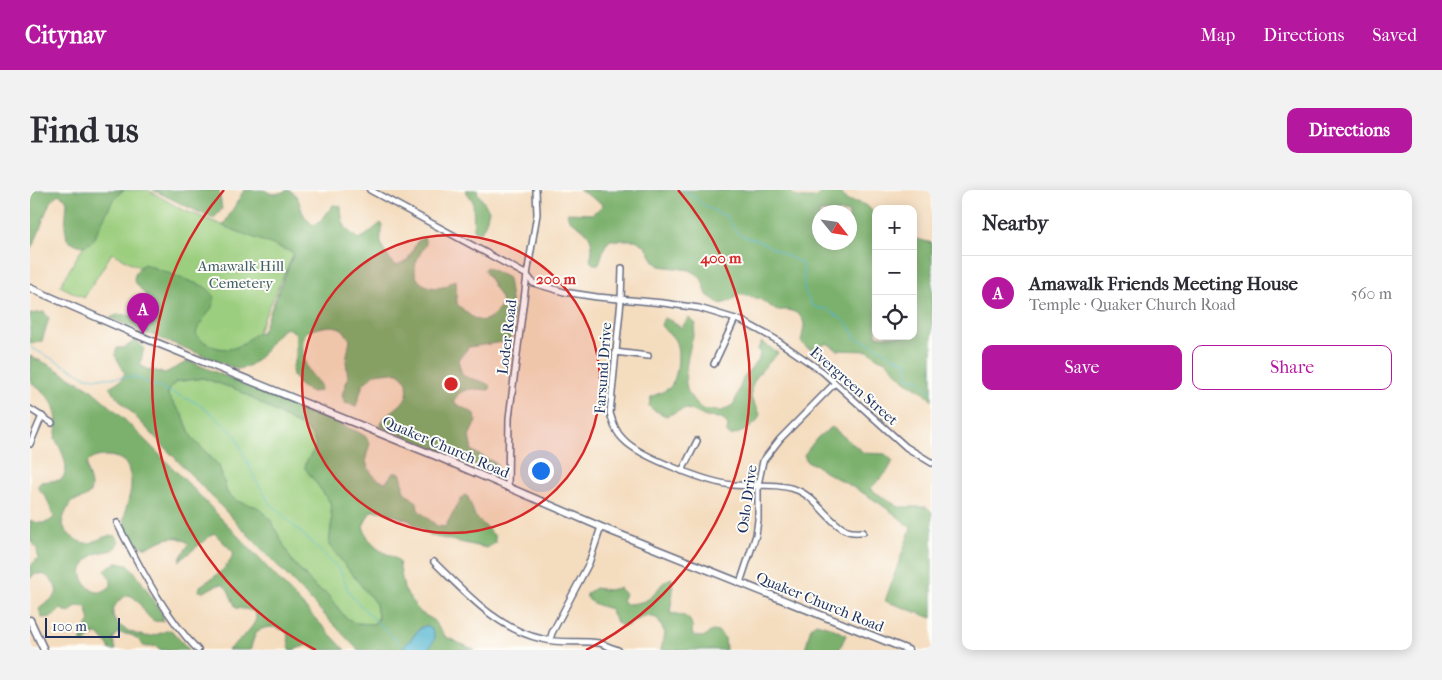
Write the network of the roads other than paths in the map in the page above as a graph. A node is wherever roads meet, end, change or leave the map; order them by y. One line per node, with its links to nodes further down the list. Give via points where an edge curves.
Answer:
1 (370, 190): 4 (street, Evergreen Street)
2 (536, 190): 4 (street, Loder Road, via 537,214)
3 (622, 268): 6 (street, Farsund Drive)
4 (527, 275): 6 (street, Evergreen Street, via 533,283 564,292); 20 (street, Loder Road, via 509,418)
5 (30, 288): 20 (street, Quaker Church Road)
6 (621, 300): 7 (street, Evergreen Street, via 699,308); 8 (street, Farsund Drive)
7 (735, 319): 10 (street); 11 (street, Evergreen Street, via 775,338)
8 (615, 352): 9 (street); 18 (street, Farsund Drive, via 610,413 617,432 632,447)
9 (648, 356)
10 (714, 364)
11 (835, 383): 17 (street, Evergreen Street, via 906,447); 19 (street, Oslo Drive, via 763,461)
12 (30, 409): 13 (street)
13 (42, 416): 14 (street); 16 (street)
14 (52, 423)
15 (697, 441): 18 (street)
16 (30, 444)
17 (932, 463)
18 (682, 470): 19 (street, Farsund Drive, via 724,484)
19 (758, 485): 23 (street, Farsund Drive, via 784,486 800,491 842,529); 25 (street, Oslo Drive, via 756,535)
20 (508, 488): 22 (street, Quaker Church Road)
21 (117, 523): 29 (street, via 181,632)
22 (601, 527): 25 (street, Quaker Church Road); 27 (street, via 589,563)
23 (863, 532)
24 (434, 562): 27 (street, via 493,618 524,634)
25 (740, 583): 31 (street, Quaker Church Road)
26 (30, 620): 28 (street)
27 (550, 640): 30 (street, via 600,644)
28 (44, 650)
29 (198, 650)
30 (618, 650)
31 (908, 650)

